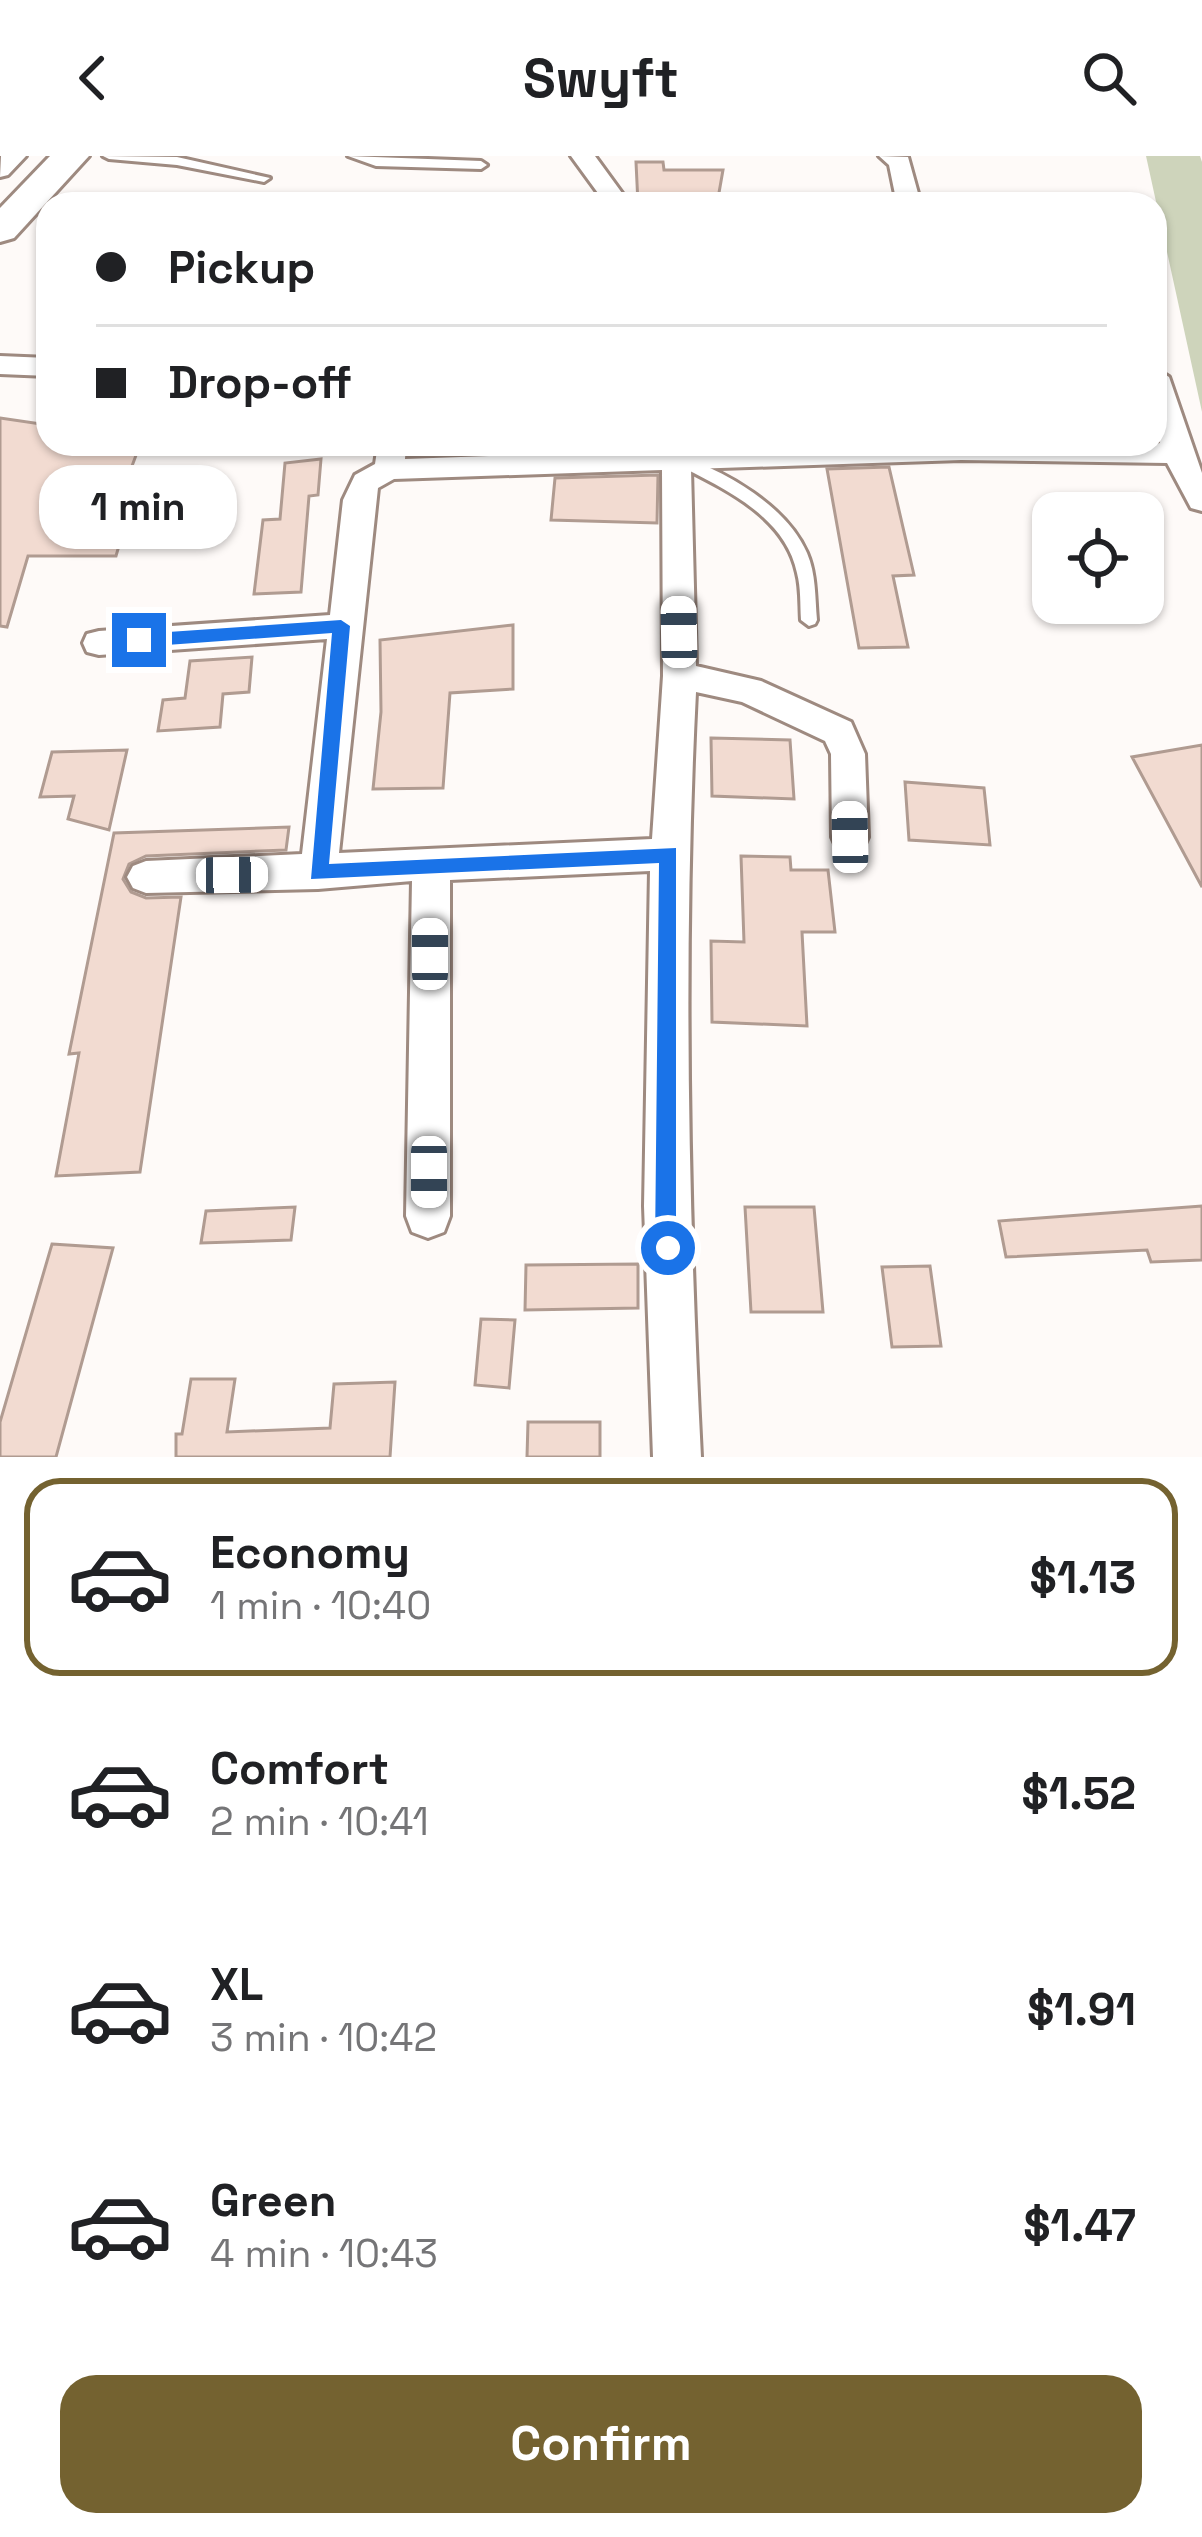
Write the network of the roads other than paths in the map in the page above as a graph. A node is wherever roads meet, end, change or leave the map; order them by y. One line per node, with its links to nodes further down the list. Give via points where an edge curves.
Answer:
1 (14, 156): 8 (street)
2 (71, 156): 10 (main road)
3 (109, 156): 9 (lane)
4 (355, 156): 7 (lane)
5 (583, 156): 12 (street)
6 (891, 156): 13 (street)
7 (481, 165)
8 (0, 170)
9 (265, 178)
10 (36, 192)
11 (36, 192): 14 (main road)
12 (609, 192)
13 (906, 192)
14 (0, 230)
15 (0, 365): 16 (street)
16 (36, 367)
17 (1167, 417): 19 (street)
18 (1167, 453): 19 (street)
19 (1178, 453): 24 (street)
20 (438, 456): 23 (street)
21 (676, 456): 28 (street)
22 (683, 456): 25 (lane, via 796,545)
23 (391, 457): 26 (street, via 358,500)
24 (1202, 501)
25 (808, 620)
26 (341, 626): 27 (street); 32 (street)
27 (98, 643)
28 (680, 676): 29 (street, via 748,690 839,732 848,754); 30 (street)
29 (850, 837)
30 (669, 854): 31 (street); 35 (street, via 666,1206)
31 (431, 867): 32 (street); 34 (street)
32 (318, 873): 33 (street)
33 (146, 877)
34 (428, 1216)
35 (677, 1457)

